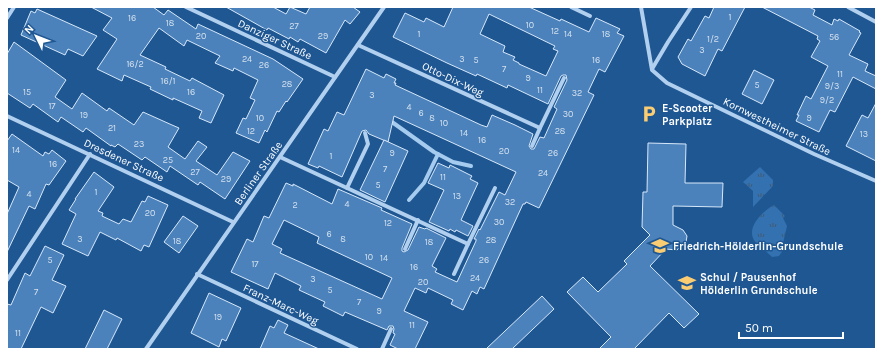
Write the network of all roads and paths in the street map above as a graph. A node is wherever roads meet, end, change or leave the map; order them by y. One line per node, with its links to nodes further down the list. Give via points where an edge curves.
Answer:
1 (14, 7): 9 (street)
2 (186, 7): 13 (street, Danziger Straße)
3 (384, 7): 11 (street, Berliner Straße)
4 (571, 7): 8 (street)
5 (640, 7): 12 (street)
6 (691, 7): 12 (street)
7 (848, 7): 10 (street)
8 (590, 16)
9 (7, 18)
10 (876, 22)
11 (358, 45): 13 (street, Berliner Straße); 16 (street, Otto-Dix-Weg)
12 (652, 70): 21 (street, Kornwestheimer Straße, via 667,83 820,157)
13 (335, 77): 20 (street, Berliner Straße)
14 (564, 78): 16 (street)
15 (7, 116): 19 (street, Dresdener Straße)
16 (540, 128): 18 (street)
17 (364, 133): 22 (street, via 368,144)
18 (532, 146)
19 (90, 154): 25 (street, Dresdener Straße); 30 (street)
20 (280, 157): 22 (street); 25 (street, Berliner Straße)
21 (876, 181)
22 (347, 188): 24 (street)
23 (495, 188): 26 (street)
24 (418, 220): 26 (street); 27 (street)
25 (233, 222): 28 (street, Berliner Straße)
26 (468, 244): 29 (street)
27 (404, 249)
28 (197, 274): 32 (street, Berliner Straße); 33 (street, Franz-Marc-Weg)
29 (454, 274)
30 (7, 280)
31 (391, 329): 34 (street)
32 (146, 349)
33 (357, 349)
34 (382, 349)

